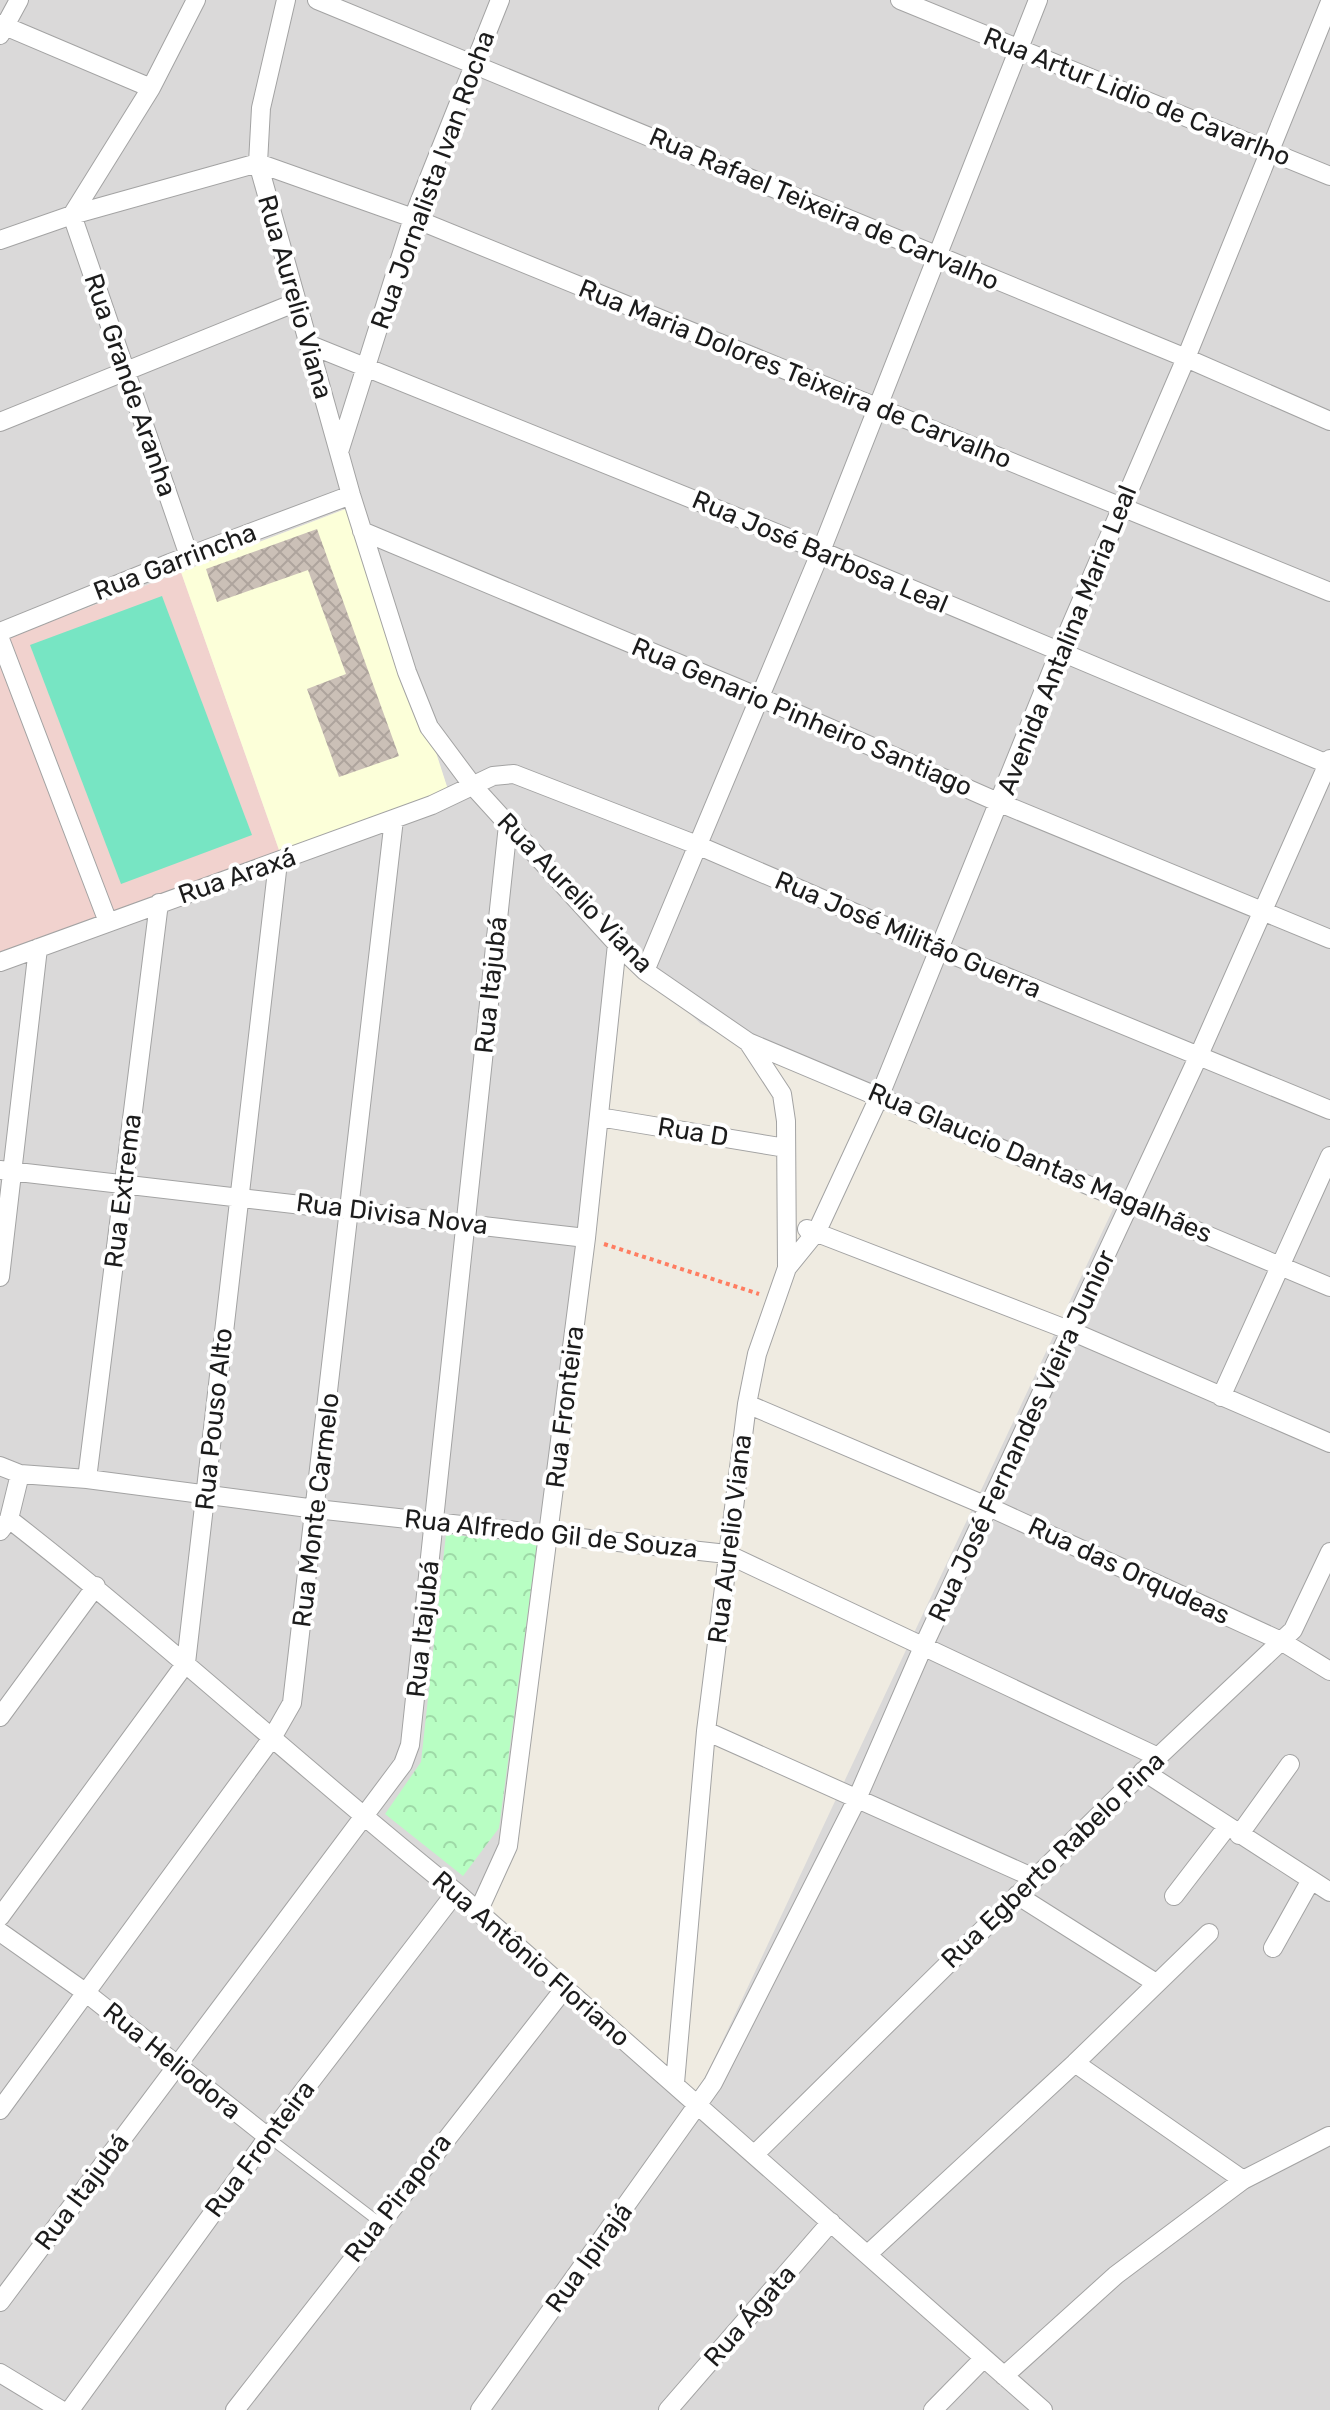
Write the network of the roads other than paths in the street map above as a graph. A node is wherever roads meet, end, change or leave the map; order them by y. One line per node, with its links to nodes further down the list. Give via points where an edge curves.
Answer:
1 (19, 0): 9 (street)
2 (196, 0): 12 (street)
3 (286, 0): 14 (street, Rua Aurelio Viana, via 261,108)
4 (317, 0): 11 (street, Rua Rafael Teixeira de Carvalho)
5 (500, 0): 11 (street, Rua Jornalista Ivan Rocha)
6 (900, 0): 10 (street, Rua Artur Lidio de Cavarlho)
7 (1038, 0): 10 (street)
8 (1330, 2): 13 (street, Avenida Antalina Maria Leal)
9 (2, 28): 12 (street)
10 (1019, 49): 13 (street, Rua Artur Lidio de Cavarlho); 19 (street)
11 (473, 63): 17 (street, Rua Jornalista Ivan Rocha); 19 (street, Rua Rafael Teixeira de Carvalho)
12 (151, 88): 16 (street)
13 (1269, 150): 15 (street, Rua Artur Lidio de Cavarlho); 22 (street, Avenida Antalina Maria Leal)
14 (258, 163): 16 (street); 17 (street, Rua Maria Dolores Teixeira de Carvalho); 20 (street, Rua Aurelio Viana)
15 (1330, 176)
16 (72, 215): 18 (street); 24 (street, Rua Grande Aranha)
17 (413, 218): 23 (street, Rua Jornalista Ivan Rocha); 25 (street, Rua Maria Dolores Teixeira de Carvalho)
18 (0, 240)
19 (935, 255): 22 (street, Rua Rafael Teixeira de Carvalho); 25 (street)
20 (297, 302): 21 (street, Rua Aurelio Viana); 24 (street)
21 (308, 344): 23 (street, Rua José Barbosa Leal); 28 (street, Rua Aurelio Viana)
22 (1186, 358): 26 (street, Rua Rafael Teixeira de Carvalho); 30 (street, Avenida Antalina Maria Leal)
23 (366, 367): 28 (street, Rua Jornalista Ivan Rocha); 32 (street, Rua José Barbosa Leal)
24 (126, 371): 27 (street); 33 (street, Rua Grande Aranha)
25 (875, 407): 30 (street, Rua Maria Dolores Teixeira de Carvalho); 32 (street)
26 (1329, 418)
27 (0, 422)
28 (339, 452): 29 (street, Rua Aurelio Viana)
29 (351, 495): 31 (street, Rua Aurelio Viana); 33 (street, Rua Garrincha)
30 (1121, 505): 34 (street, Rua Maria Dolores Teixeira de Carvalho); 37 (street, Avenida Antalina Maria Leal)
31 (362, 531): 38 (street, Rua Genario Pinheiro Santiago); 40 (street, Rua Aurelio Viana, via 421,710 444,749)
32 (821, 551): 37 (street, Rua José Barbosa Leal); 38 (street)
33 (189, 556): 35 (street, Rua Garrincha)
34 (1330, 592)
35 (0, 632)
36 (0, 639): 48 (street)
37 (1059, 653): 39 (street, Rua José Barbosa Leal); 41 (street, Avenida Antalina Maria Leal)
38 (759, 697): 41 (street, Rua Genario Pinheiro Santiago); 44 (street)
39 (1329, 763): 47 (street, Rua José Fernandes Vieira Junior)
40 (479, 783): 42 (street, Rua Araxá); 43 (street, Rua Aurelio Viana); 44 (street, Rua José Militão Guerra, via 502,774 523,777)
41 (1000, 803): 47 (street, Rua Genario Pinheiro Santiago); 52 (street, Avenida Antalina Maria Leal)
42 (394, 819): 45 (street, Rua Araxá); 66 (street, Rua Monte Carmelo)
43 (508, 825): 50 (street, Rua Aurelio Viana); 67 (street, Rua Itajubá)
44 (697, 845): 52 (street, Rua José Militão Guerra); 54 (street)
45 (278, 862): 46 (street, Rua Araxá); 64 (street, Rua Pouso Alto)
46 (159, 903): 48 (street, Rua Araxá); 63 (street, Rua Extrema)
47 (1262, 910): 49 (street, Rua Genario Pinheiro Santiago); 56 (street, Rua José Fernandes Vieira Junior)
48 (108, 922): 51 (street, Rua Araxá)
49 (1330, 939)
50 (617, 944): 54 (street, Rua Aurelio Viana); 59 (street, Rua Fronteira)
51 (38, 948): 53 (street, Rua Araxá); 62 (street)
52 (941, 950): 56 (street, Rua José Militão Guerra); 57 (street, Avenida Antalina Maria Leal)
53 (0, 962)
54 (645, 971): 55 (street, Rua Aurelio Viana)
55 (748, 1042): 57 (street, Rua Glaucio Dantas Magalhães); 60 (street, Rua Aurelio Viana, via 782,1094)
56 (1199, 1055): 58 (street, Rua José Militão Guerra); 65 (street, Rua José Fernandes Vieira Junior)
57 (880, 1095): 65 (street, Rua Glaucio Dantas Magalhães); 69 (street, Avenida Antalina Maria Leal)
58 (1330, 1110)
59 (599, 1117): 60 (street, Rua D); 70 (street, Rua Fronteira)
60 (786, 1148): 68 (street, Rua Aurelio Viana)
61 (1330, 1156): 71 (street)
62 (6, 1171): 63 (street, Rua Divisa Nova); 73 (street)
63 (124, 1184): 64 (street, Rua Divisa Nova); 81 (street, Rua Extrema)
64 (238, 1195): 66 (street, Rua Divisa Nova); 82 (street, Rua Pouso Alto)
65 (1131, 1201): 71 (street, Rua Glaucio Dantas Magalhães); 75 (street, Rua José Fernandes Vieira Junior)
66 (351, 1210): 67 (street, Rua Divisa Nova); 84 (street, Rua Monte Carmelo)
67 (464, 1223): 70 (street, Rua Divisa Nova); 85 (street, Rua Itajubá)
68 (788, 1225): 69 (street); 72 (street, Rua Aurelio Viana)
69 (817, 1231): 72 (street, Avenida Antalina Maria Leal); 75 (street)
70 (586, 1238): 87 (street, Rua Fronteira)
71 (1280, 1265): 74 (street, Rua Glaucio Dantas Magalhães); 76 (street)
72 (787, 1268): 77 (street, Rua Aurelio Viana, via 757,1354)
73 (0, 1277)
74 (1330, 1287)
75 (1071, 1331): 76 (street); 83 (street, Rua José Fernandes Vieira Junior)
76 (1221, 1397): 78 (street)
77 (747, 1404): 83 (street, Rua das Orqudeas); 89 (street, Rua Aurelio Viana)
78 (1330, 1443)
79 (0, 1466): 80 (street, Rua Alfredo Gil de Souza)
80 (20, 1474): 81 (street, Rua Alfredo Gil de Souza); 86 (street)
81 (87, 1479): 82 (street, Rua Alfredo Gil de Souza)
82 (205, 1494): 84 (street, Rua Alfredo Gil de Souza); 93 (street, Rua Pouso Alto)
83 (989, 1507): 91 (street, Rua das Orqudeas); 92 (street, Rua José Fernandes Vieira Junior)
84 (316, 1509): 85 (street, Rua Alfredo Gil de Souza); 97 (street, Rua Monte Carmelo, via 292,1703)
85 (435, 1521): 87 (street, Rua Alfredo Gil de Souza); 102 (street, Rua Itajubá, via 410,1745 403,1764)
86 (4, 1525): 90 (street, Rua Antônio Floriano)
87 (550, 1534): 89 (street, Rua Alfredo Gil de Souza); 110 (street, Rua Fronteira, via 508,1846)
88 (1330, 1552): 91 (street, Rua Egberto Rabelo Pina, via 1305,1608)
89 (727, 1554): 92 (street, Rua Alfredo Gil de Souza); 96 (street, Rua Aurelio Viana)
90 (96, 1586): 93 (street, Rua Antônio Floriano); 95 (street)
91 (1281, 1641): 94 (street, Rua das Orqudeas); 98 (street, Rua Egberto Rabelo Pina)
92 (923, 1647): 98 (street, Rua Alfredo Gil de Souza); 101 (street, Rua José Fernandes Vieira Junior)
93 (186, 1663): 97 (street, Rua Antônio Floriano); 111 (street, Rua Pouso Alto)
94 (1330, 1671)
95 (0, 1717)
96 (706, 1731): 101 (street); 120 (street, Rua Aurelio Viana)
97 (272, 1738): 102 (street, Rua Antônio Floriano); 117 (street, Rua Monte Carmelo)
98 (1158, 1757): 100 (street, Rua Egberto Rabelo Pina)
99 (1290, 1764): 103 (street)
100 (1143, 1771): 103 (street); 104 (street, Rua Egberto Rabelo Pina)
101 (856, 1801): 104 (street); 121 (street, Rua José Fernandes Vieira Junior)
102 (363, 1817): 107 (street, Rua Antônio Floriano); 119 (street, Rua Itajubá)
103 (1233, 1831): 105 (street); 109 (street)
104 (1034, 1878): 108 (street, Rua Egberto Rabelo Pina)
105 (1311, 1880): 106 (street); 114 (street)
106 (1330, 1891)
107 (456, 1892): 110 (street, Rua Antônio Floriano); 124 (street, Rua Fronteira)
108 (1017, 1895): 115 (street); 125 (street, Rua Egberto Rabelo Pina)
109 (1174, 1896)
110 (478, 1912): 116 (street, Rua Antônio Floriano)
111 (0, 1917)
112 (0, 1932): 117 (street, Rua Heliodora)
113 (1209, 1933): 115 (street)
114 (1273, 1948)
115 (1156, 1983): 118 (street)
116 (564, 1989): 120 (street, Rua Antônio Floriano); 127 (street, Rua Pirapora)
117 (85, 1992): 119 (street, Rua Heliodora); 122 (street, Rua Monte Carmelo)
118 (1075, 2063): 126 (street); 129 (street)
119 (176, 2065): 124 (street, Rua Heliodora); 130 (street, Rua Itajubá)
120 (675, 2083): 121 (street, Rua Antônio Floriano)
121 (698, 2106): 125 (street, Rua Antônio Floriano); 137 (street, Rua Ipirajá)
122 (0, 2110)
123 (1329, 2136): 126 (street)
124 (268, 2137): 127 (lane, Rua Heliodora); 135 (street, Rua Fronteira)
125 (755, 2154): 128 (street, Rua Antônio Floriano)
126 (1243, 2180): 133 (street, via 1116,2275)
127 (379, 2222): 136 (street, Rua Pirapora)
128 (831, 2222): 129 (street, Rua Antônio Floriano); 138 (street, Rua Ágata)
129 (868, 2254): 131 (street, Rua Antônio Floriano)
130 (0, 2302)
131 (984, 2358): 133 (street, Rua Antônio Floriano); 139 (street)
132 (0, 2373): 134 (street)
133 (1004, 2376): 140 (street, Rua Antônio Floriano)
134 (61, 2410)
135 (70, 2410)
136 (235, 2410)
137 (480, 2410)
138 (668, 2410)
139 (933, 2410)
140 (1043, 2410)

